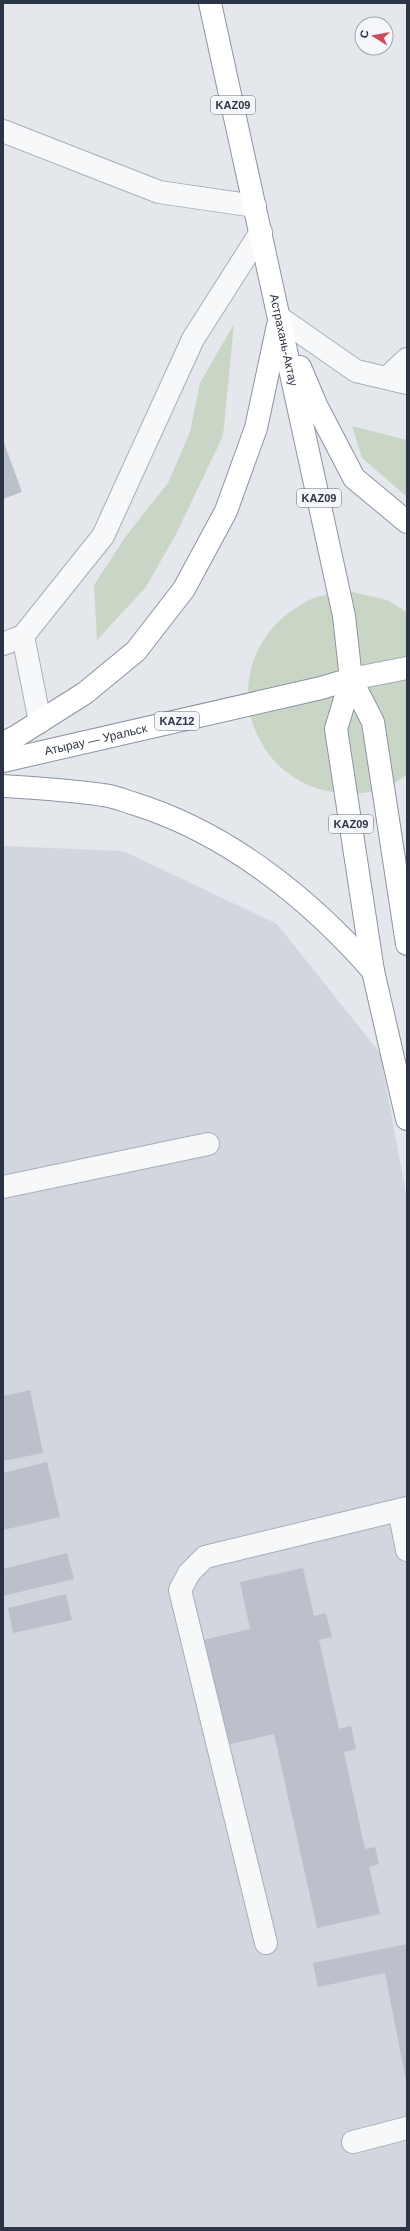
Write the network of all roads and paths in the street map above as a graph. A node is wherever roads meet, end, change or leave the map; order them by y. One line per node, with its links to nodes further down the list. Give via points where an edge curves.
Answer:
1 (214, 6): 3 (main road, Астрахань-Актау / KAZ09)
2 (3, 131): 3 (lane, via 159,192)
3 (255, 206): 4 (main road, Астрахань-Актау / KAZ09)
4 (261, 232): 5 (main road, Астрахань-Актау / KAZ09); 9 (lane, via 193,339 104,536)
5 (280, 318): 7 (lane, via 356,371); 8 (main road, via 316,405 354,478); 12 (main road, Астрахань-Актау / KAZ09, via 344,616); 13 (main road, via 256,428 226,511 184,588 136,651 85,693)
6 (407, 359): 7 (lane)
7 (397, 381)
8 (407, 522)
9 (23, 636): 10 (lane); 13 (lane)
10 (3, 644)
11 (407, 668): 12 (main road, KAZ12)
12 (351, 679): 15 (main road, Атырау — Уральск / KAZ12); 17 (main road, KAZ09, via 373,722); 18 (main road, KAZ09, via 336,729)
13 (40, 722): 14 (main road)
14 (3, 743)
15 (3, 761)
16 (3, 786): 18 (main road, via 104,795 166,814 230,848 297,896 342,936)
17 (407, 944)
18 (373, 971): 19 (main road, KAZ09)
19 (407, 1119)
20 (208, 1144): 21 (lane)
21 (3, 1188)
22 (403, 1509): 23 (lane); 24 (lane, via 205,1558 189,1573 180,1590)
23 (407, 1550)
24 (266, 1944)
25 (407, 2128): 26 (lane)
26 (353, 2142)

